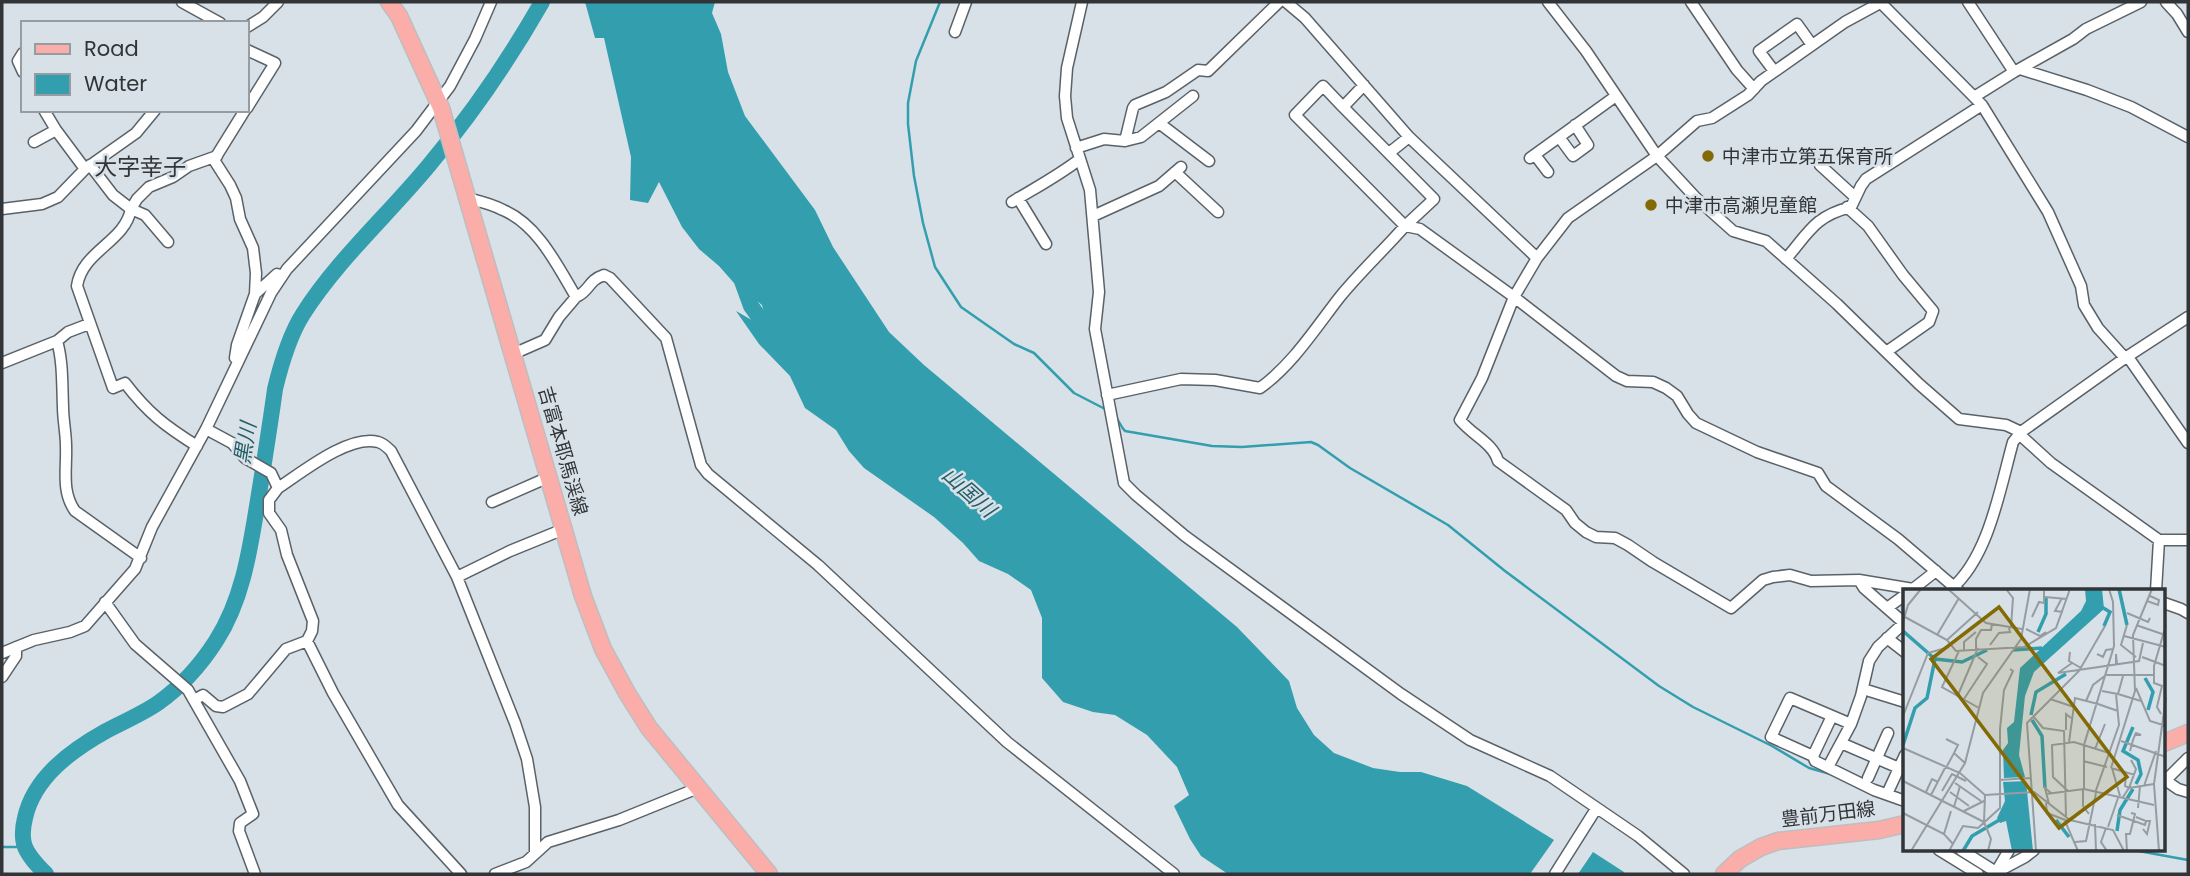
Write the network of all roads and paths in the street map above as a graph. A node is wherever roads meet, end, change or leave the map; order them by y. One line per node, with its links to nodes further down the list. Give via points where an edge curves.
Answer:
1 (182, 2): 15 (street)
2 (278, 2): 16 (street)
3 (389, 2): 28 (main road, 吉富本耶馬渓線)
4 (491, 2): 28 (street)
5 (966, 2): 17 (street)
6 (1082, 2): 42 (street, via 1065,96)
7 (1279, 2): 40 (street, via 1209,71 1198,70 1166,92 1135,105)
8 (1286, 2): 23 (street)
9 (1548, 2): 26 (street)
10 (1691, 2): 24 (street)
11 (1880, 2): 19 (street); 27 (street)
12 (1968, 2): 21 (street)
13 (2141, 2): 21 (street)
14 (2166, 2): 18 (street)
15 (216, 21)
16 (248, 26)
17 (955, 32)
18 (2188, 32)
19 (1812, 45): 22 (street); 22 (street, via 1797,24 1759,51)
20 (248, 50): 29 (street, via 275,63)
21 (2017, 70): 27 (street); 39 (street, via 2132,107)
22 (1774, 71): 24 (street)
23 (1364, 85): 30 (street); 37 (street)
24 (1754, 89): 45 (street, via 1712,118 1697,121)
25 (1193, 96): 34 (street)
26 (1616, 96): 35 (street); 45 (street)
27 (1978, 102): 51 (street, via 1867,179); 72 (street, via 2048,212 2081,286 2084,305)
28 (439, 105): 52 (main road, 吉富本耶馬渓線); 63 (street)
29 (248, 106)
30 (1343, 107): 43 (street); 58 (street, via 1323,86 1295,115)
31 (45, 112): 36 (street)
32 (153, 112): 49 (street, via 135,133)
33 (244, 112): 44 (street)
34 (1159, 123): 40 (street, via 1141,137); 47 (street)
35 (1575, 125): 38 (street); 38 (street, via 1588,145 1573,156)
36 (56, 130): 41 (street); 49 (street)
37 (1409, 137): 43 (street); 61 (street)
38 (1559, 137): 50 (street, via 1532,157)
39 (2188, 137)
40 (1125, 141): 42 (street, via 1104,139)
41 (34, 142)
42 (1076, 148): 46 (street)
43 (1388, 153): 58 (street, via 1434,199)
44 (217, 156): 55 (street, via 149,187); 64 (street, via 253,248)
45 (1657, 156): 61 (street, via 1568,218); 62 (street, via 1733,231 1766,241)
46 (1080, 159): 57 (street); 60 (street, via 1015,200)
47 (1209, 160)
48 (1820, 165): 51 (street)
49 (88, 167): 54 (street, via 58,197 42,205); 55 (street)
50 (1548, 172)
51 (1855, 197): 53 (street)
52 (467, 198): 65 (street, via 505,210 523,222); 71 (main road, 吉富本耶馬渓線)
53 (1847, 207): 62 (street, via 1820,219); 70 (street, via 1868,226 1933,311 1929,322)
54 (2, 209)
55 (131, 209): 59 (street, via 145,215); 68 (street, via 130,217 88,260 78,280)
56 (1218, 212): 57 (street, via 1178,169 1159,186)
57 (1093, 216): 75 (street, via 1099,292 1095,329)
58 (1405, 226): 66 (street, via 1419,229); 75 (street, via 1274,378 1260,388 1181,379)
59 (168, 242)
60 (1046, 244)
61 (1537, 258): 66 (street)
62 (1786, 259): 70 (street)
63 (282, 276): 64 (street, via 278,274); 73 (street)
64 (254, 294): 73 (street, via 237,345 234,358)
65 (576, 297): 71 (street, via 545,340); 141 (street, via 594,278 610,278 666,338 701,466 708,474 818,565 1007,741)
66 (1514, 297): 87 (street, via 1615,376 1666,388 1696,423 1757,452 1818,473 1826,486); 89 (street, via 1460,421 1496,452 1499,461 1566,510 1586,532 1615,538 1731,608 1763,580 1773,577)
67 (2188, 317): 72 (street)
68 (89, 324): 69 (street); 79 (street, via 113,388 125,383 164,426)
69 (57, 341): 74 (street); 86 (street, via 62,358 68,501)
70 (1886, 352): 77 (street, via 1959,419 2006,425)
71 (513, 354): 80 (main road, 吉富本耶馬渓線)
72 (2126, 358): 77 (street); 78 (street)
73 (238, 360): 76 (street)
74 (2, 363)
75 (1107, 395): 129 (street, via 1125,483 1136,495 1401,694 1470,740 1550,776)
76 (206, 429): 79 (street); 81 (street, via 271,473)
77 (2020, 433): 84 (street, via 2051,463); 91 (street, via 2013,442 1988,533)
78 (2188, 443)
79 (197, 446): 86 (street, via 152,527)
80 (549, 477): 82 (street); 83 (main road, 吉富本耶馬渓線)
81 (278, 488): 88 (street, via 349,445 371,441 384,445); 102 (street, via 269,500 269,513 281,530 313,621)
82 (492, 502)
83 (564, 529): 88 (street); 125 (main road, 吉富本耶馬渓線, via 589,612 610,662 649,728)
84 (2159, 540): 85 (street); 92 (street)
85 (2188, 540)
86 (141, 558): 95 (street)
87 (1936, 571): 90 (street); 91 (street)
88 (457, 577): 131 (street, via 527,759 535,807)
89 (1859, 580): 93 (street); 97 (street)
90 (1913, 589)
91 (1954, 589)
92 (2156, 589)
93 (1903, 591)
94 (1903, 596): 97 (street)
95 (105, 602): 103 (street, via 85,626); 108 (street, via 135,644)
96 (2166, 604): 98 (street)
97 (1887, 608): 99 (street)
98 (2188, 613)
99 (1903, 621)
100 (1903, 623): 101 (street)
101 (1887, 638): 104 (street); 107 (street, via 1869,661)
102 (307, 641): 108 (street, via 286,649 247,694 223,707 203,695); 138 (street, via 398,806)
103 (16, 647): 105 (street); 106 (street, via 16,656)
104 (1903, 650)
105 (2, 653)
106 (2, 677)
107 (1863, 689): 109 (street); 111 (street)
108 (194, 700): 137 (street, via 252,811 239,827)
109 (1903, 701)
110 (1832, 716): 111 (street); 116 (street); 116 (street, via 1790,698 1771,737)
111 (1851, 724): 115 (street)
112 (1888, 733): 117 (street)
113 (2188, 733): 114 (main road)
114 (2166, 742)
115 (1841, 743): 117 (street); 120 (street)
116 (1813, 757): 120 (street)
117 (1877, 758): 121 (street); 122 (street)
118 (2188, 758): 123 (street)
119 (1903, 759): 121 (street)
120 (1828, 767): 127 (street)
121 (1899, 768): 127 (street)
122 (1868, 778)
123 (2166, 779)
124 (2166, 782): 126 (street)
125 (698, 788): 131 (street, via 548,842); 140 (main road, 吉富本耶馬渓線)
126 (2188, 792)
127 (1887, 794): 128 (street)
128 (1903, 800)
129 (1596, 809): 142 (street); 143 (street)
130 (1901, 827): 144 (main road, 豊前万田線, via 1777,841 1741,859)
131 (535, 852): 139 (street, via 526,862)
132 (1942, 852): 145 (street)
133 (2008, 852): 136 (street)
134 (2031, 852): 136 (street)
135 (1976, 854): 136 (street)
136 (1995, 873)
137 (255, 874)
138 (461, 874)
139 (495, 874)
140 (769, 874)
141 (1174, 874)
142 (1555, 874)
143 (1684, 874)
144 (1724, 874)
145 (1978, 874)

